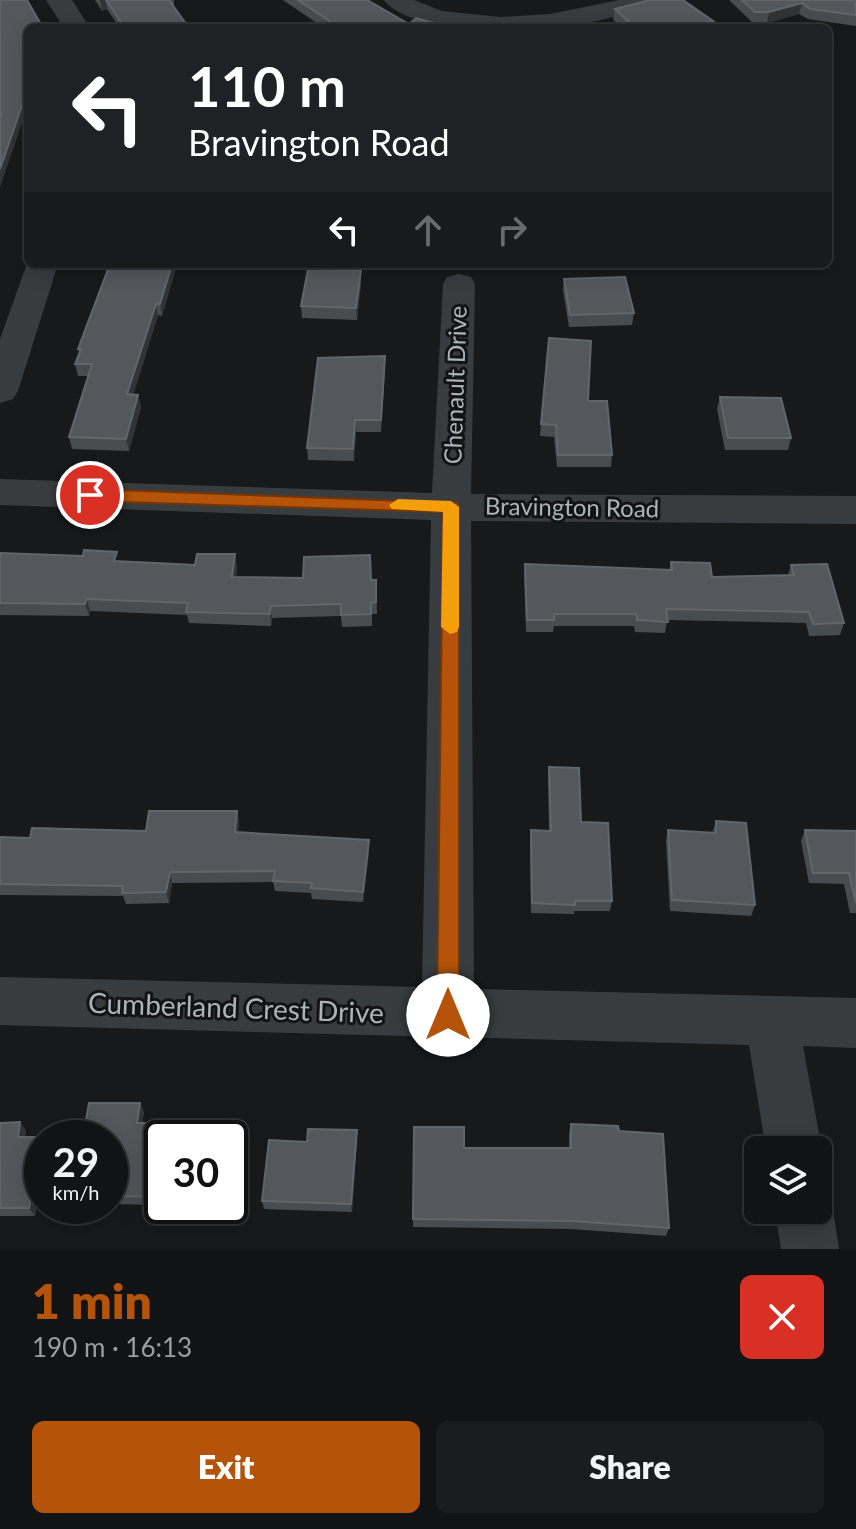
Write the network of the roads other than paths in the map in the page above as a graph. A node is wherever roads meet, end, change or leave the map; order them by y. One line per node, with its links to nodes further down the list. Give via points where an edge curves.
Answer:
1 (59, 0): 6 (street)
2 (397, 0): 7 (street, via 435,17)
3 (552, 0): 5 (street)
4 (650, 0): 5 (street)
5 (574, 19): 8 (street)
6 (74, 24)
7 (470, 24)
8 (536, 24)
9 (41, 268): 11 (street)
10 (459, 284): 13 (street, Chenault Drive)
11 (0, 391)
12 (0, 492): 13 (street, Bravington Road)
13 (451, 507): 14 (street, Bravington Road); 16 (street, Chenault Drive)
14 (856, 510)
15 (0, 1001): 16 (street, Cumberland Crest Drive)
16 (448, 1015): 17 (street, Cumberland Crest Drive)
17 (772, 1022): 18 (street, Cumberland Crest Drive); 19 (street)
18 (856, 1023)
19 (792, 1136)
20 (806, 1224): 21 (street)
21 (810, 1249)

